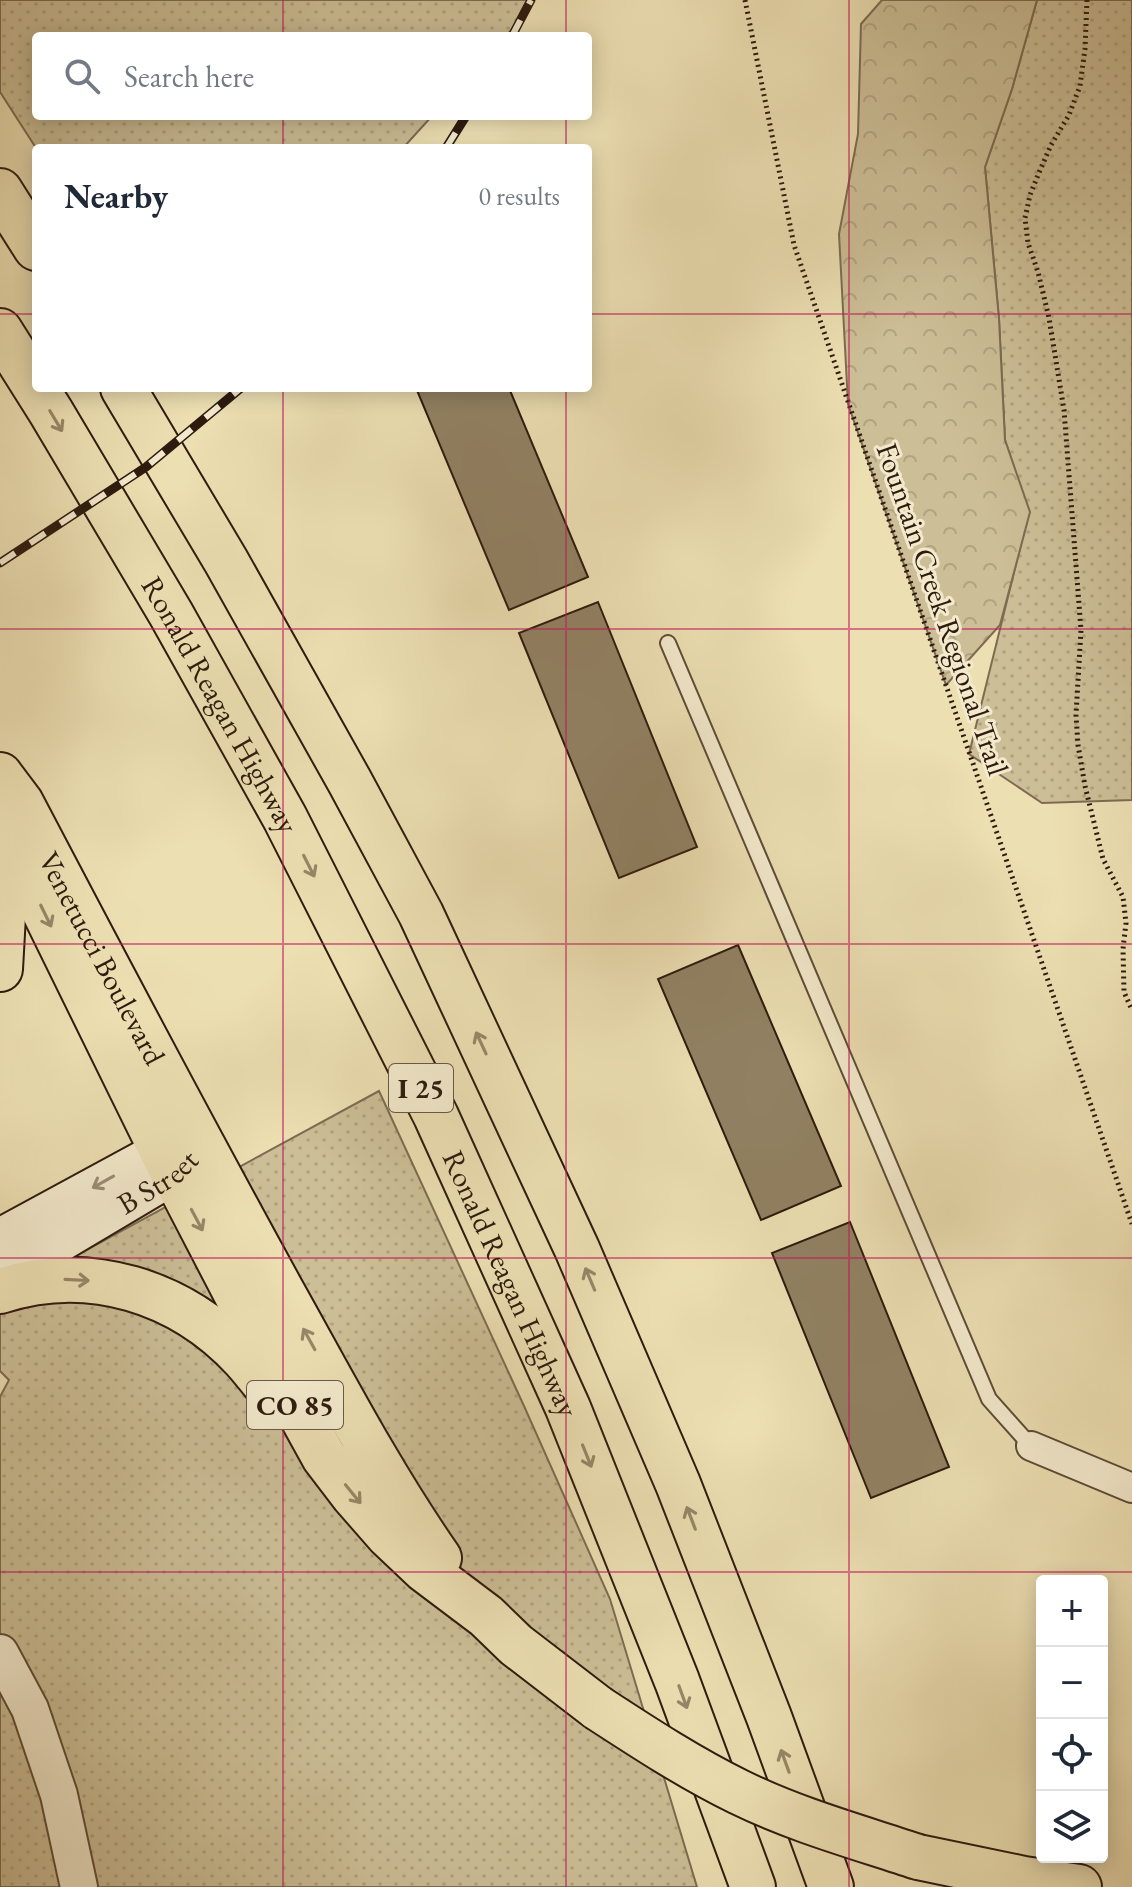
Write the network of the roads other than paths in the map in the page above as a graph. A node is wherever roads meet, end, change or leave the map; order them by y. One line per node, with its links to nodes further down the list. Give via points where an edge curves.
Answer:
1 (0, 191): 2 (main road)
2 (32, 242)
3 (0, 331): 4 (main road, Ronald Reagan Highway / I 25, one-way to 4)
4 (32, 382)
5 (38, 392): 22 (main road, Ronald Reagan Highway / I 25, one-way to 22, via 285,818 436,1116 568,1408)
6 (125, 392): 23 (main road, I 25, one-way to 6, via 678,1484 577,1249 421,914 226,561)
7 (668, 643): 16 (lane, via 989,1399)
8 (0, 775): 12 (main road, Venetucci Boulevard / CO 85, via 21,803)
9 (0, 821): 12 (main road, Venetucci Boulevard / CO 85, one-way to 12)
10 (0, 831): 11 (main road)
11 (0, 969)
12 (179, 1157): 13 (main road, B Street, one-way to 13); 14 (main road, B Street); 17 (main road, CO 85, one-way to 17, via 270,1359); 19 (main road, CO 85, one-way to 12, via 414,1522 317,1353)
13 (0, 1239)
14 (0, 1277)
15 (0, 1291): 17 (main road, one-way to 17, via 63,1279 155,1295 188,1313 242,1357)
16 (1031, 1446): 18 (street)
17 (324, 1457): 19 (main road, CO 85, one-way to 19, via 388,1535)
18 (1132, 1488)
19 (486, 1616): 24 (main road, CO 85, bridge, via 598,1708 741,1793 918,1857)
20 (0, 1653): 21 (street, via 30,1709 54,1781)
21 (79, 1887)
22 (753, 1887)
23 (831, 1887)
24 (1079, 1887)

